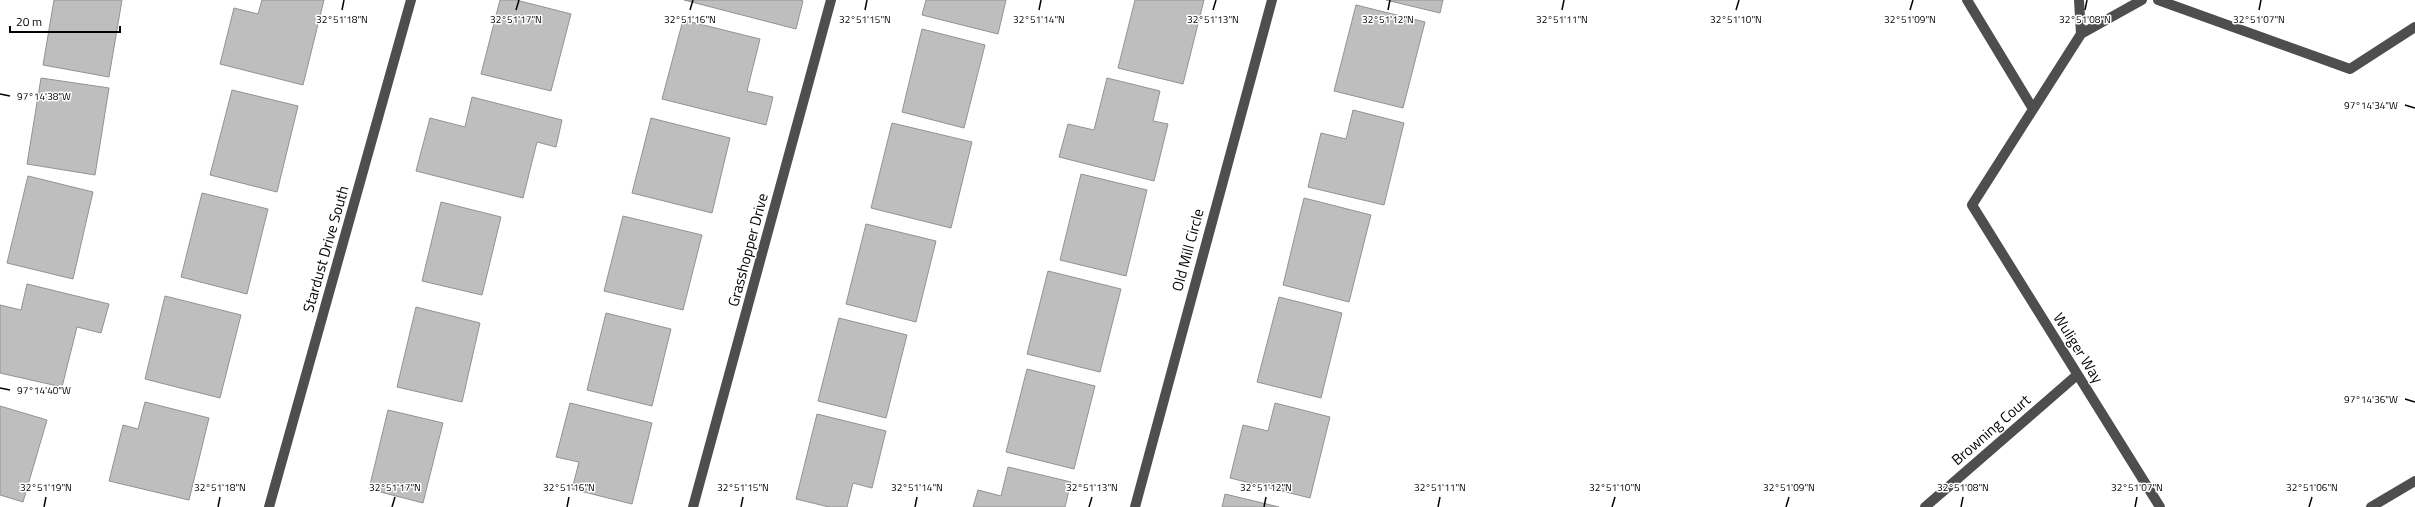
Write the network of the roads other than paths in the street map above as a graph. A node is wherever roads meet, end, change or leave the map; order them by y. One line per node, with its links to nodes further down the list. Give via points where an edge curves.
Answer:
1 (411, 0): 13 (street, Stardust Drive South)
2 (831, 0): 14 (street, Grasshopper Drive)
3 (1272, 0): 15 (street, Old Mill Circle)
4 (1967, 0): 10 (street)
5 (2079, 0): 9 (street)
6 (2142, 0): 9 (street)
7 (2158, 0): 8 (street, via 2350,69)
8 (2415, 27)
9 (2081, 34): 10 (street)
10 (2033, 109): 11 (street, Wuliger Way, via 1972,205)
11 (2077, 375): 16 (street, Browning Court); 17 (street, Wuliger Way)
12 (2415, 481): 18 (street)
13 (269, 507)
14 (693, 507)
15 (1135, 507)
16 (1925, 507)
17 (2160, 507)
18 (2371, 507)

